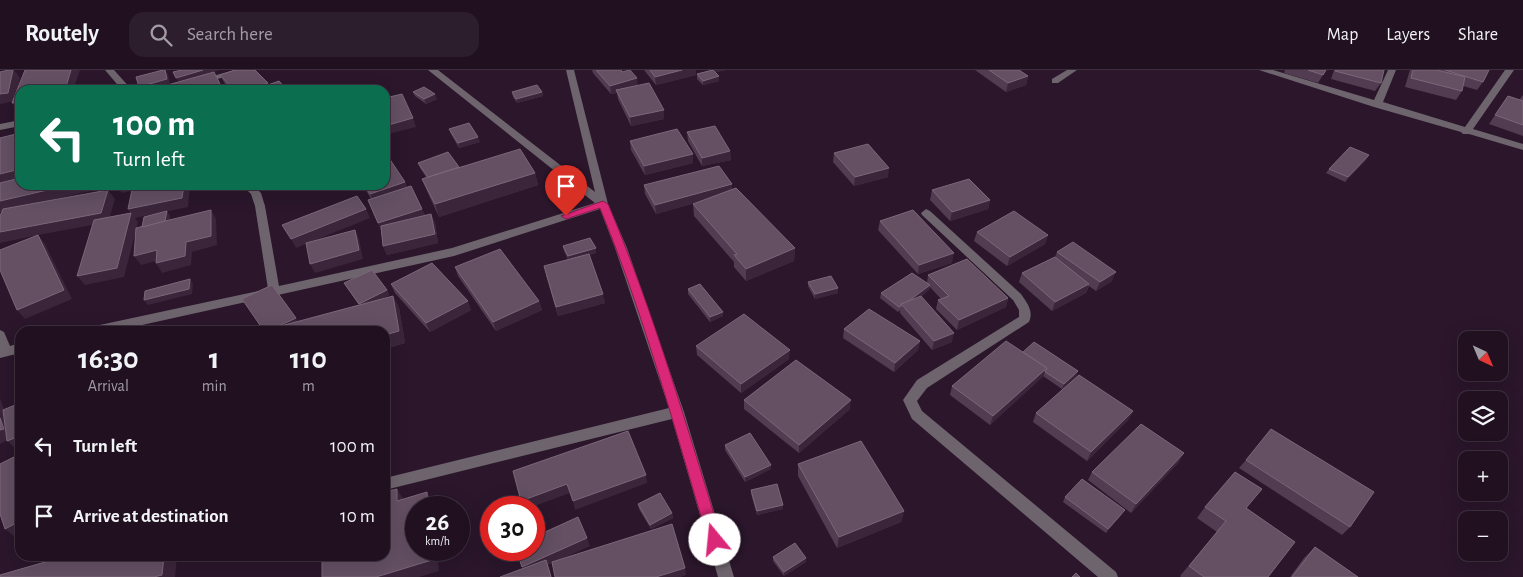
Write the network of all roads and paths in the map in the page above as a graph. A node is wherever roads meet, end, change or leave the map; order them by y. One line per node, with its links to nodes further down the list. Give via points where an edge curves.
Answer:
1 (109, 70): 10 (street)
2 (246, 70): 11 (street)
3 (432, 70): 18 (street)
4 (570, 70): 18 (street)
5 (1073, 70): 9 (street)
6 (1263, 70): 12 (street)
7 (1392, 70): 12 (street)
8 (1510, 70): 15 (street)
9 (1055, 81)
10 (122, 85)
11 (186, 85)
12 (1376, 105): 15 (street)
13 (15, 124): 14 (street)
14 (0, 127)
15 (1466, 132): 16 (street)
16 (1523, 147)
17 (253, 190): 20 (street, via 260,206)
18 (603, 204): 20 (street, via 454,252); 24 (street)
19 (926, 213): 27 (street, via 1017,297 1025,310 1025,319 922,384 910,400 917,415)
20 (274, 291): 21 (street)
21 (117, 326)
22 (0, 335): 23 (street)
23 (3, 352)
24 (676, 412): 25 (street); 26 (street)
25 (390, 483)
26 (726, 577)
27 (1110, 577)

